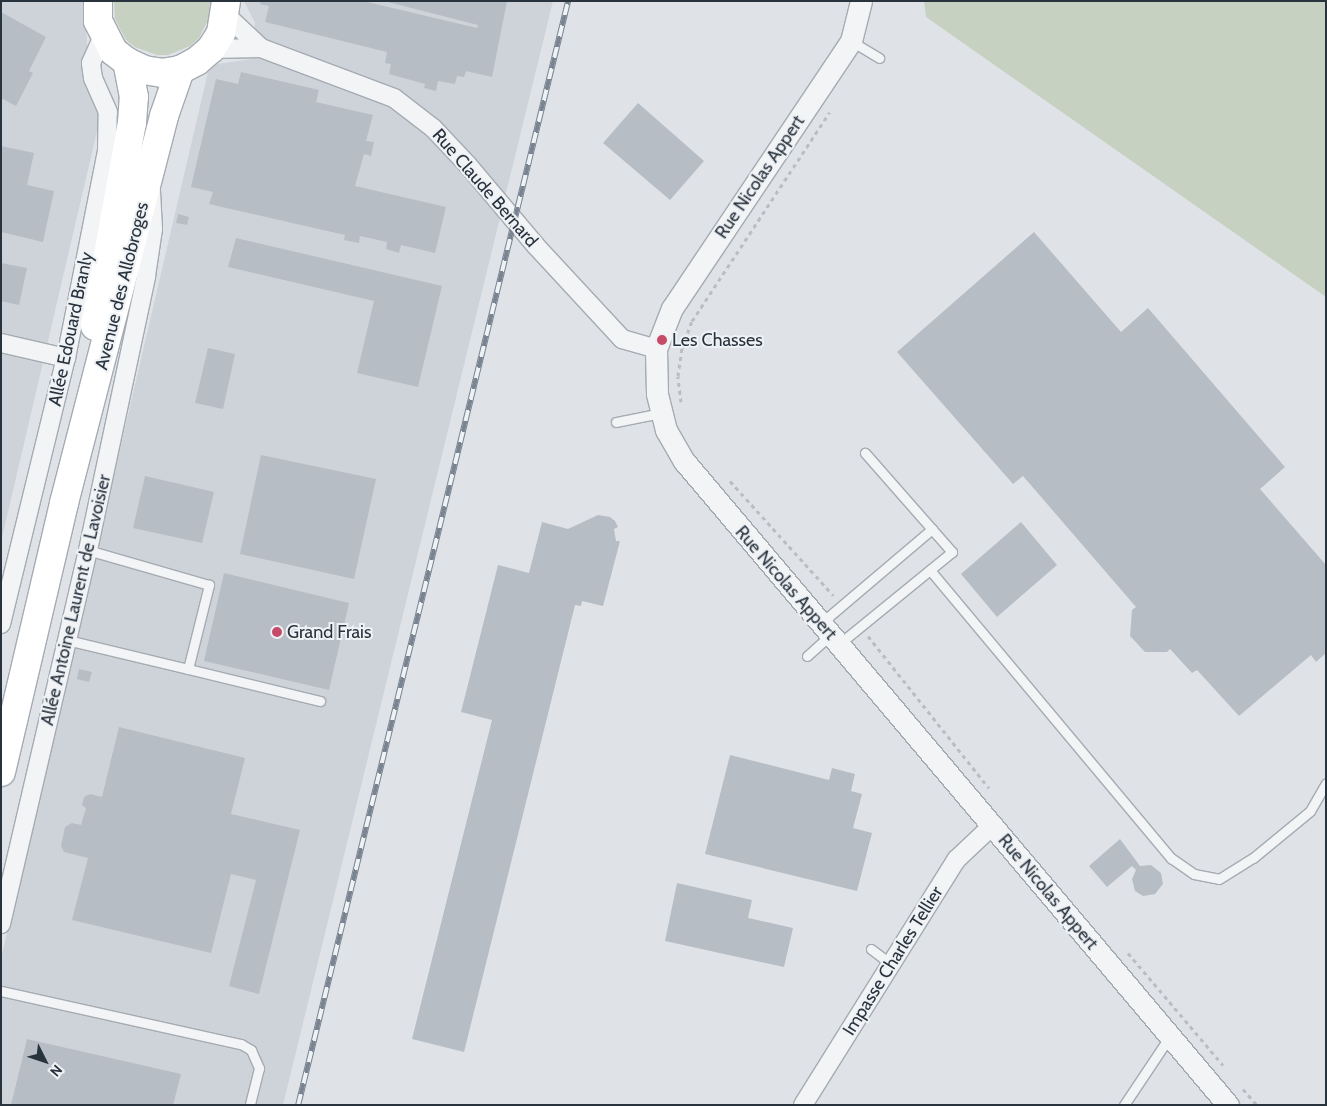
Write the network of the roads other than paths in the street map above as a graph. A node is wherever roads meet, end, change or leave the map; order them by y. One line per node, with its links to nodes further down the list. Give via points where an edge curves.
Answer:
1 (861, 1): 5 (street, Rue Nicolas Appert)
2 (96, 2): 4 (main road)
3 (226, 8): 6 (street, Rue Claude Bernard); 7 (main road, via 221,33)
4 (103, 36): 9 (main road, via 113,51); 17 (street, Allée Edouard Branly, via 91,64 93,78 108,112 110,130)
5 (851, 41): 8 (lane); 16 (street, Rue Nicolas Appert, via 672,308)
6 (262, 48): 7 (street, Rue Claude Bernard); 16 (street, Rue Claude Bernard, via 394,98 433,128 468,164 530,240 622,340)
7 (211, 49): 10 (main road)
8 (879, 58)
9 (127, 62): 10 (main road, via 144,70); 11 (main road, Avenue des Allobroges, via 134,97)
10 (180, 70): 12 (main road, Avenue des Allobroges, via 174,81)
11 (126, 161): 13 (street, via 128,199 123,231); 21 (main road, Avenue des Allobroges, via 81,393)
12 (149, 178): 13 (main road, Avenue des Allobroges); 14 (street, Allée Antoine Laurent de Lavoisier, via 153,229)
13 (132, 251): 14 (street); 21 (main road, Avenue des Allobroges)
14 (146, 276): 23 (street, Allée Antoine Laurent de Lavoisier)
15 (1, 343): 17 (street)
16 (656, 349): 18 (street, Rue Nicolas Appert, via 657,394)
17 (66, 358): 25 (street, Allée Edouard Branly)
18 (661, 413): 19 (lane); 26 (street, Rue Nicolas Appert, via 678,454)
19 (616, 422)
20 (865, 453): 22 (lane)
21 (64, 503): 31 (main road, Avenue des Allobroges)
22 (932, 529): 24 (lane, via 952,552); 26 (lane)
23 (88, 550): 27 (street, Allée Antoine Laurent de Lavoisier); 29 (lane, via 209,585)
24 (930, 570): 26 (lane); 32 (lane, via 1171,858 1194,874 1219,878 1253,858 1310,811)
25 (1, 624)
26 (830, 635): 28 (lane); 33 (street, Rue Nicolas Appert)
27 (67, 640): 29 (lane); 34 (street, Allée Antoine Laurent de Lavoisier)
28 (807, 656)
29 (188, 669): 30 (lane)
30 (320, 701)
31 (1, 772)
32 (1326, 783)
33 (992, 826): 36 (street, Impasse Charles Tellier, via 957,859); 38 (street, Rue Nicolas Appert)
34 (1, 924)
35 (871, 948): 36 (lane)
36 (891, 964): 40 (street, Impasse Charles Tellier)
37 (1, 991): 39 (lane, via 241,1044 251,1050 259,1068)
38 (1170, 1036): 41 (lane); 42 (street, Rue Nicolas Appert)
39 (250, 1105)
40 (803, 1105)
41 (1124, 1105)
42 (1228, 1105)

